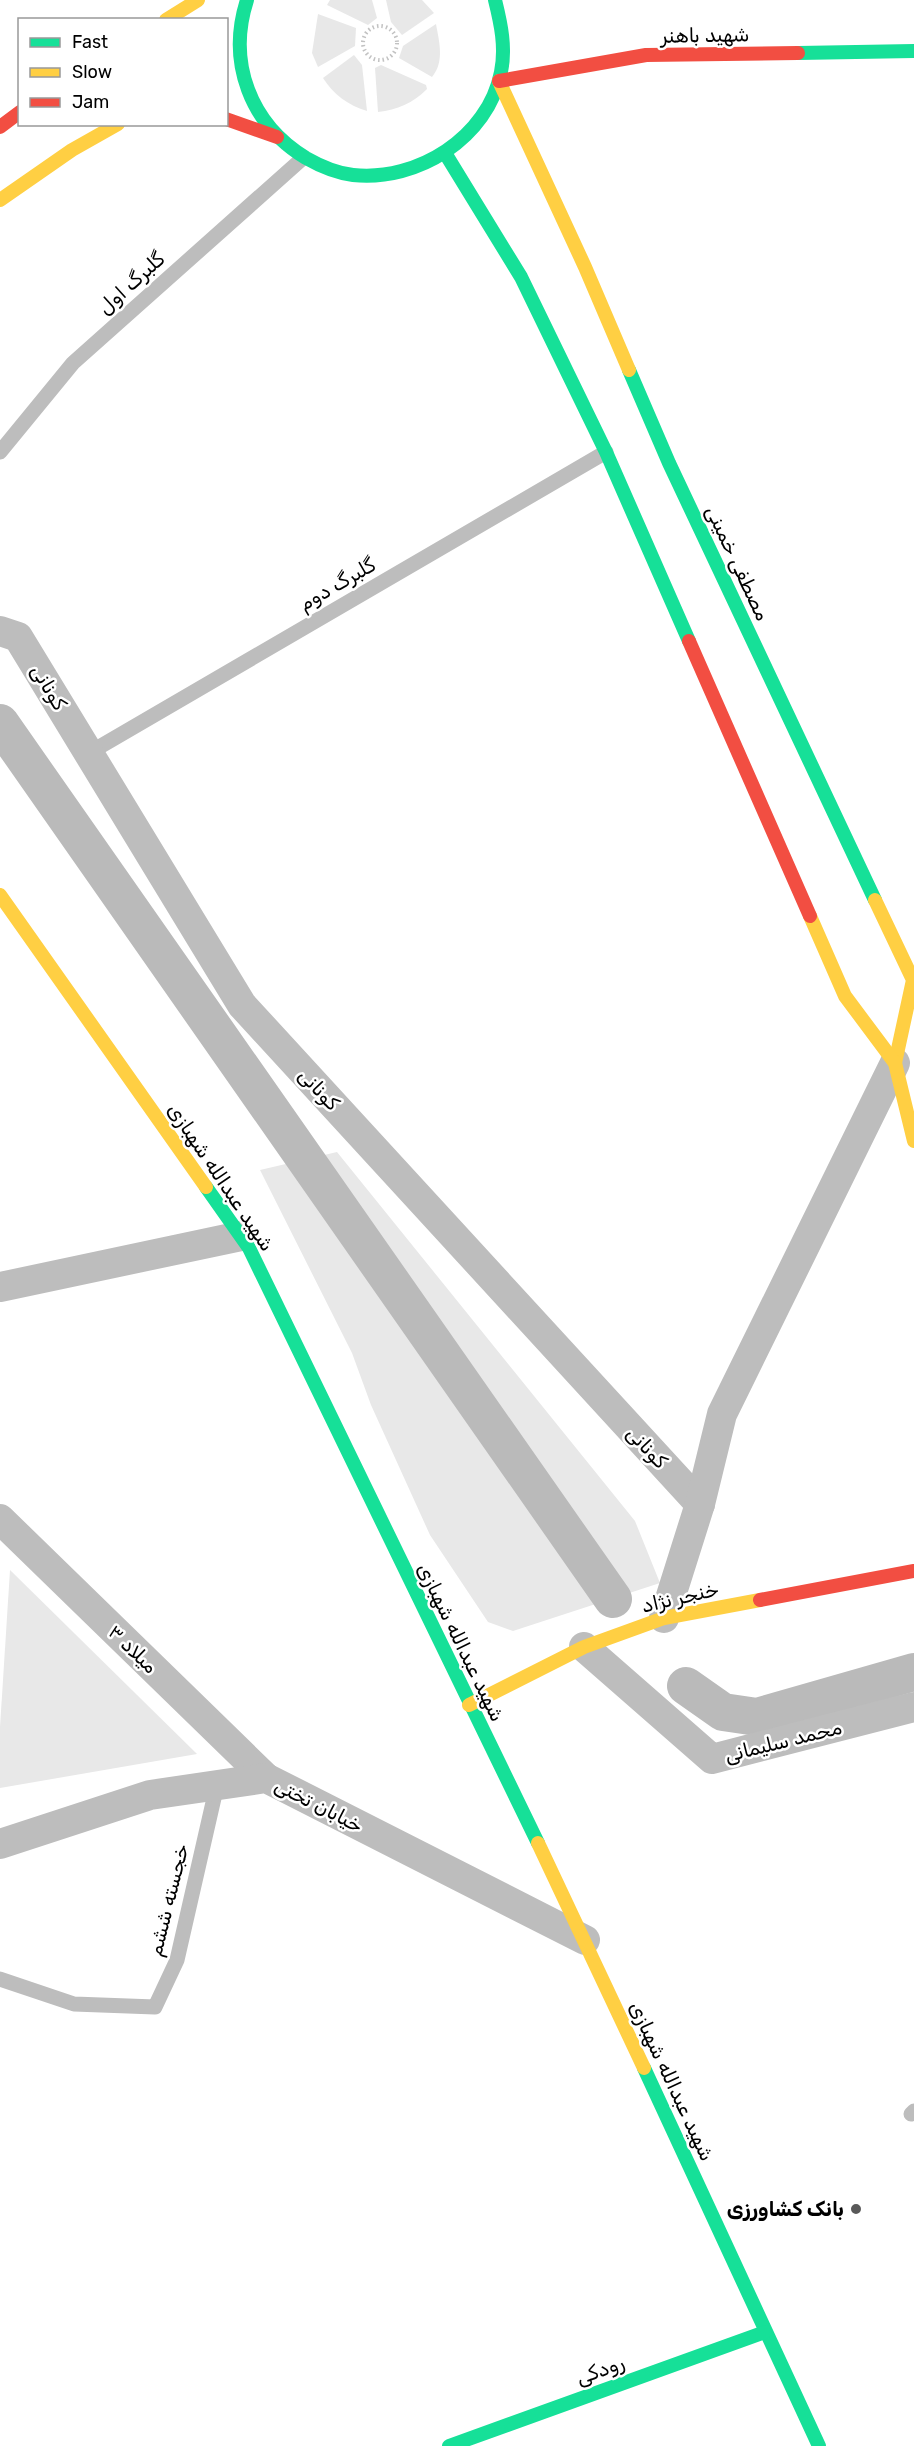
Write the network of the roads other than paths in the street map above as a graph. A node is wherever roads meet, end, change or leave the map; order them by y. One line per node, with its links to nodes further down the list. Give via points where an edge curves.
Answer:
1 (198, 0): 4 (street)
2 (247, 0): 11 (street, via 238,47 243,80 256,111)
3 (495, 0): 6 (street, via 502,26)
4 (169, 18)
5 (914, 51): 6 (street, شهید باهنر, via 646,55)
6 (499, 81): 12 (street, via 481,119 459,144); 20 (street, مصطفی خمینی, via 669,463)
7 (18, 114): 10 (street)
8 (228, 120): 11 (street)
9 (114, 126): 14 (street)
10 (0, 127)
11 (277, 137): 13 (street)
12 (445, 153): 13 (street, via 400,174 367,177 334,172); 16 (street, مصطفی خمینی, via 521,277)
13 (303, 158): 15 (lane, گلبرگ اول, via 73,363)
14 (0, 200)
15 (0, 452)
16 (606, 452): 18 (lane, گلبرگ دوم); 21 (street, مصطفی خمینی, via 844,996)
17 (0, 631): 18 (street, کونانی, via 18,637)
18 (89, 753): 25 (street, کونانی, via 242,1005)
19 (0, 895): 23 (street, شهید عبدالله شهبازی)
20 (913, 980): 21 (street, مصطفی خمینی)
21 (895, 1063): 22 (street, مصطفی خمینی); 25 (street, via 722,1414)
22 (914, 1141)
23 (241, 1236): 24 (street); 30 (street, شهید عبدالله شهبازی)
24 (0, 1287)
25 (700, 1504): 28 (street)
26 (0, 1519): 32 (street, میلاد ۳)
27 (914, 1571): 28 (street, خنجر نژاد)
28 (664, 1618): 29 (street, خنجر نژاد)
29 (584, 1647): 30 (street, خنجر نژاد); 31 (street, محمد سلیمانی, via 712,1759)
30 (470, 1705): 35 (street, شهید عبدالله شهبازی)
31 (914, 1707)
32 (266, 1778): 33 (street, خیابان تختی); 35 (street, خیابان تختی)
33 (217, 1785): 34 (street, خیابان تختی, via 150,1794); 36 (lane, خجسته ششم, via 177,1960 155,2007 74,2004)
34 (0, 1844)
35 (585, 1940): 37 (street, شهید عبدالله شهبازی)
36 (0, 1980)
37 (765, 2332): 38 (street, رودکی); 39 (street, شهید عبدالله شهبازی)
38 (449, 2446)
39 (819, 2446)

